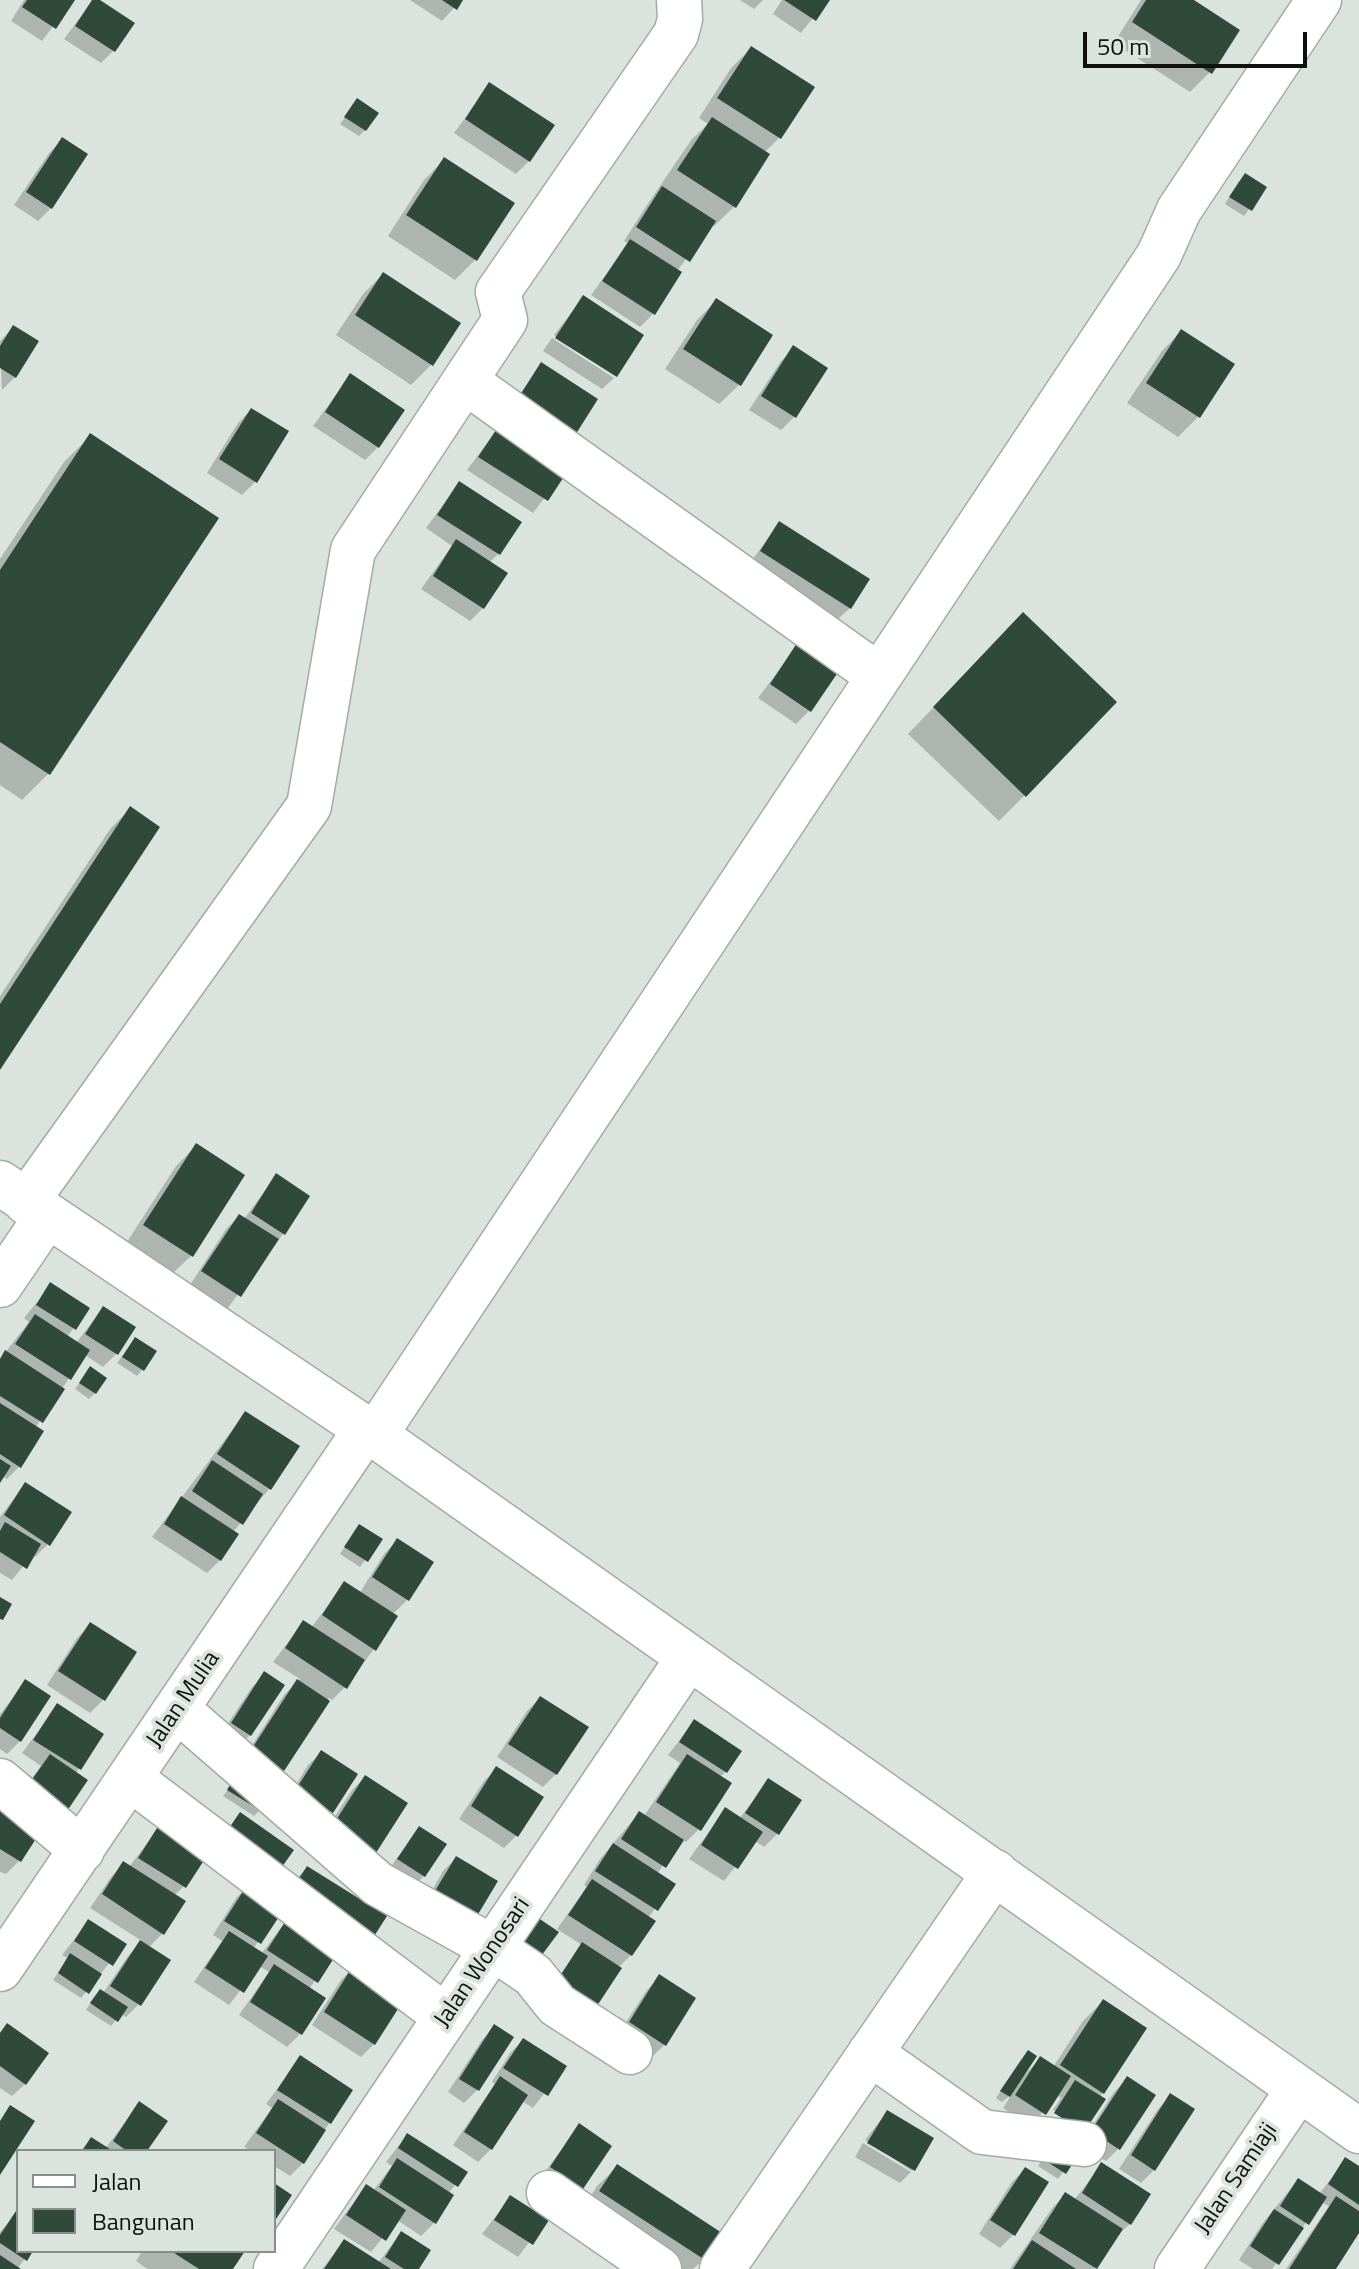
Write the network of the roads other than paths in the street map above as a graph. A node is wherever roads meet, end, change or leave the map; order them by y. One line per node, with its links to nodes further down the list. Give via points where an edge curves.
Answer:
1 (679, 0): 3 (street, via 676,34 498,292 505,320)
2 (1319, 0): 4 (street, Jalan Mulia, via 1179,210 1159,255)
3 (465, 381): 4 (street); 5 (street, via 353,550 309,806)
4 (879, 676): 7 (street, Jalan Mulia)
5 (25, 1200): 6 (street); 7 (street)
6 (0, 1285)
7 (370, 1432): 8 (street); 9 (street, Jalan Mulia)
8 (689, 1657): 13 (street); 14 (street, Jalan Wonosari)
9 (178, 1710): 10 (street, Jalan Mulia); 14 (street, via 378,1884)
10 (131, 1779): 12 (street, Jalan Mulia); 16 (street)
11 (0, 1781): 12 (street)
12 (82, 1850): 15 (street, Jalan Mulia)
13 (995, 1872): 18 (street); 19 (street)
14 (493, 1948): 16 (street, Jalan Wonosari); 17 (street, via 533,1975 557,2005)
15 (0, 1969)
16 (446, 2017): 23 (street, Jalan Wonosari)
17 (630, 2052)
18 (870, 2053): 21 (street, via 982,2132); 25 (street)
19 (1298, 2090): 20 (street); 26 (street, Jalan Samiaji)
20 (1359, 2131)
21 (1084, 2144)
22 (549, 2193): 24 (street)
23 (276, 2269)
24 (659, 2269)
25 (722, 2269)
26 (1177, 2269)

